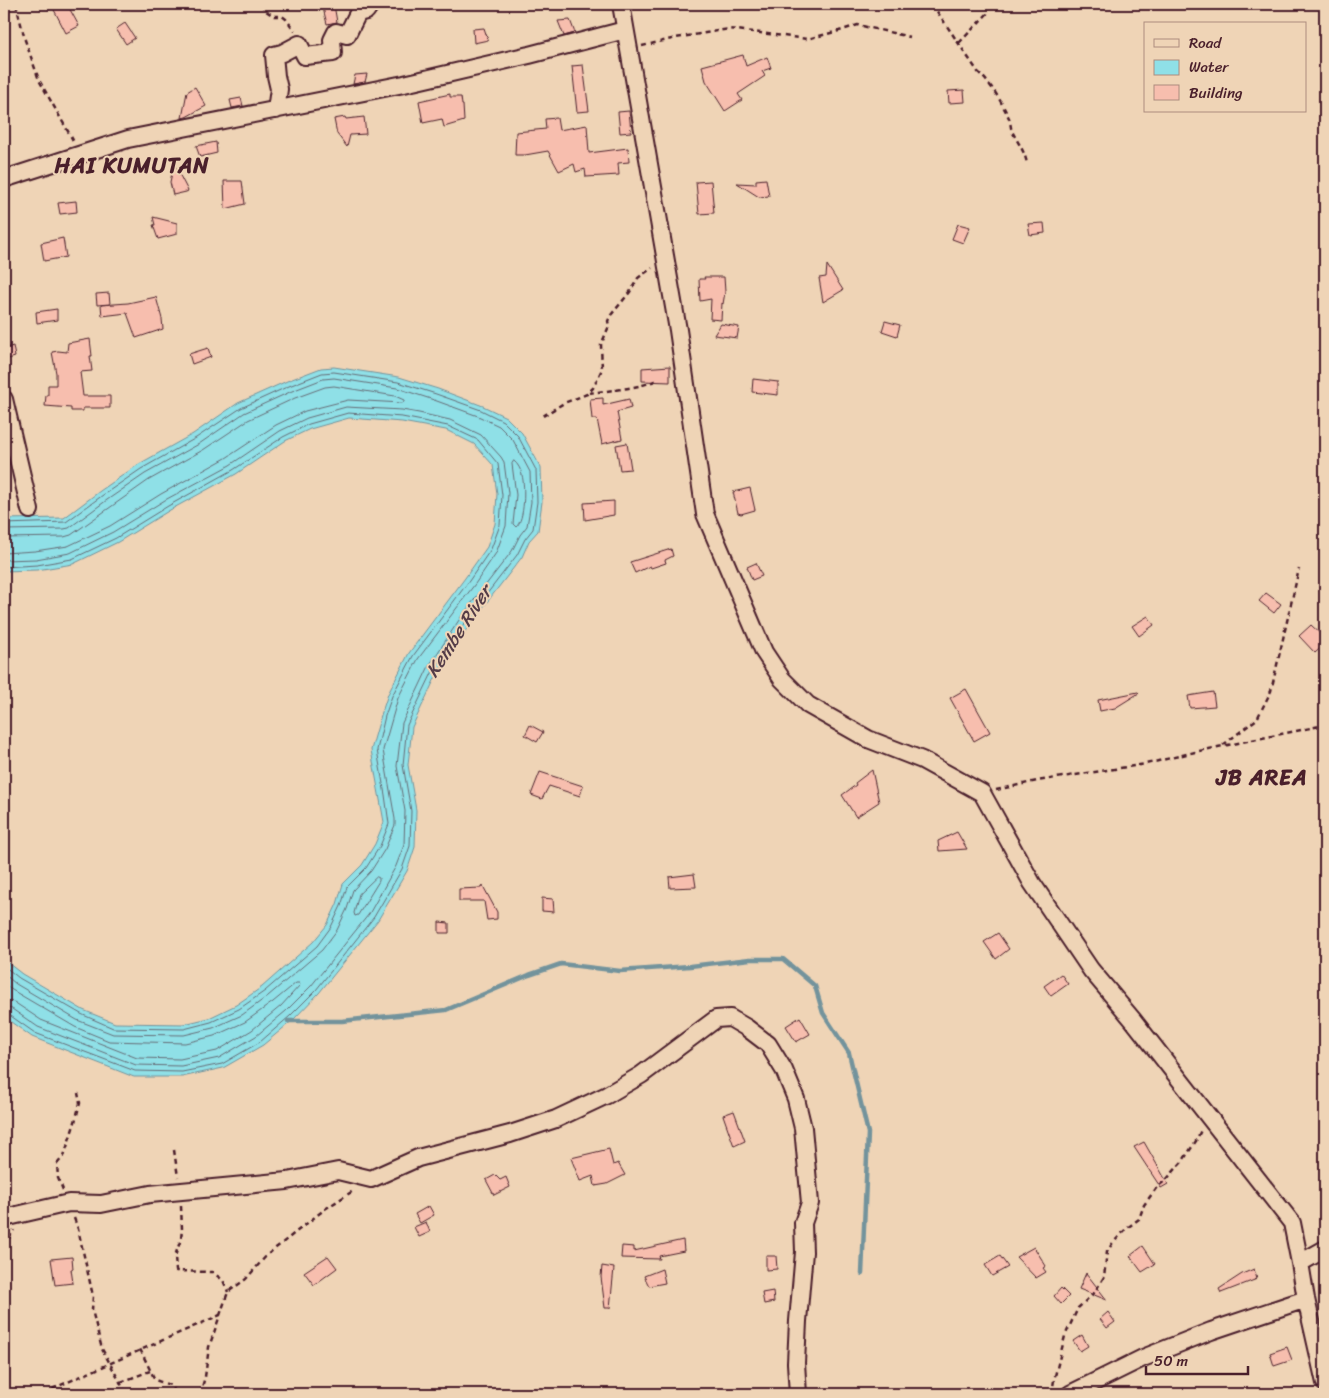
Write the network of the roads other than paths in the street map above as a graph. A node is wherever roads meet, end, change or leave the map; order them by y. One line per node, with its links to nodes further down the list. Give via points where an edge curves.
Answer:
1 (370, 4): 4 (street, via 366,11 358,13 347,35 336,32 332,40 333,53 305,56 299,44 274,54 279,89)
2 (620, 4): 3 (street)
3 (625, 30): 4 (street, via 404,84); 10 (street, via 680,340 705,514 764,652 782,679 808,705 868,739 922,760 982,793 1032,883 1091,970 1292,1223)
4 (276, 110): 5 (street, via 128,139)
5 (4, 179)
6 (4, 399): 7 (street)
7 (30, 510)
8 (4, 1218): 13 (street, via 69,1203 101,1204 180,1186 287,1181 338,1171 371,1179 418,1158 556,1119 641,1076 716,1019 730,1018 768,1044 784,1070 804,1128 810,1203 803,1223 796,1363)
9 (1325, 1250): 10 (street)
10 (1300, 1263): 11 (street)
11 (1306, 1298): 12 (street); 14 (street, via 1143,1358)
12 (1325, 1383)
13 (798, 1394)
14 (1070, 1394)

